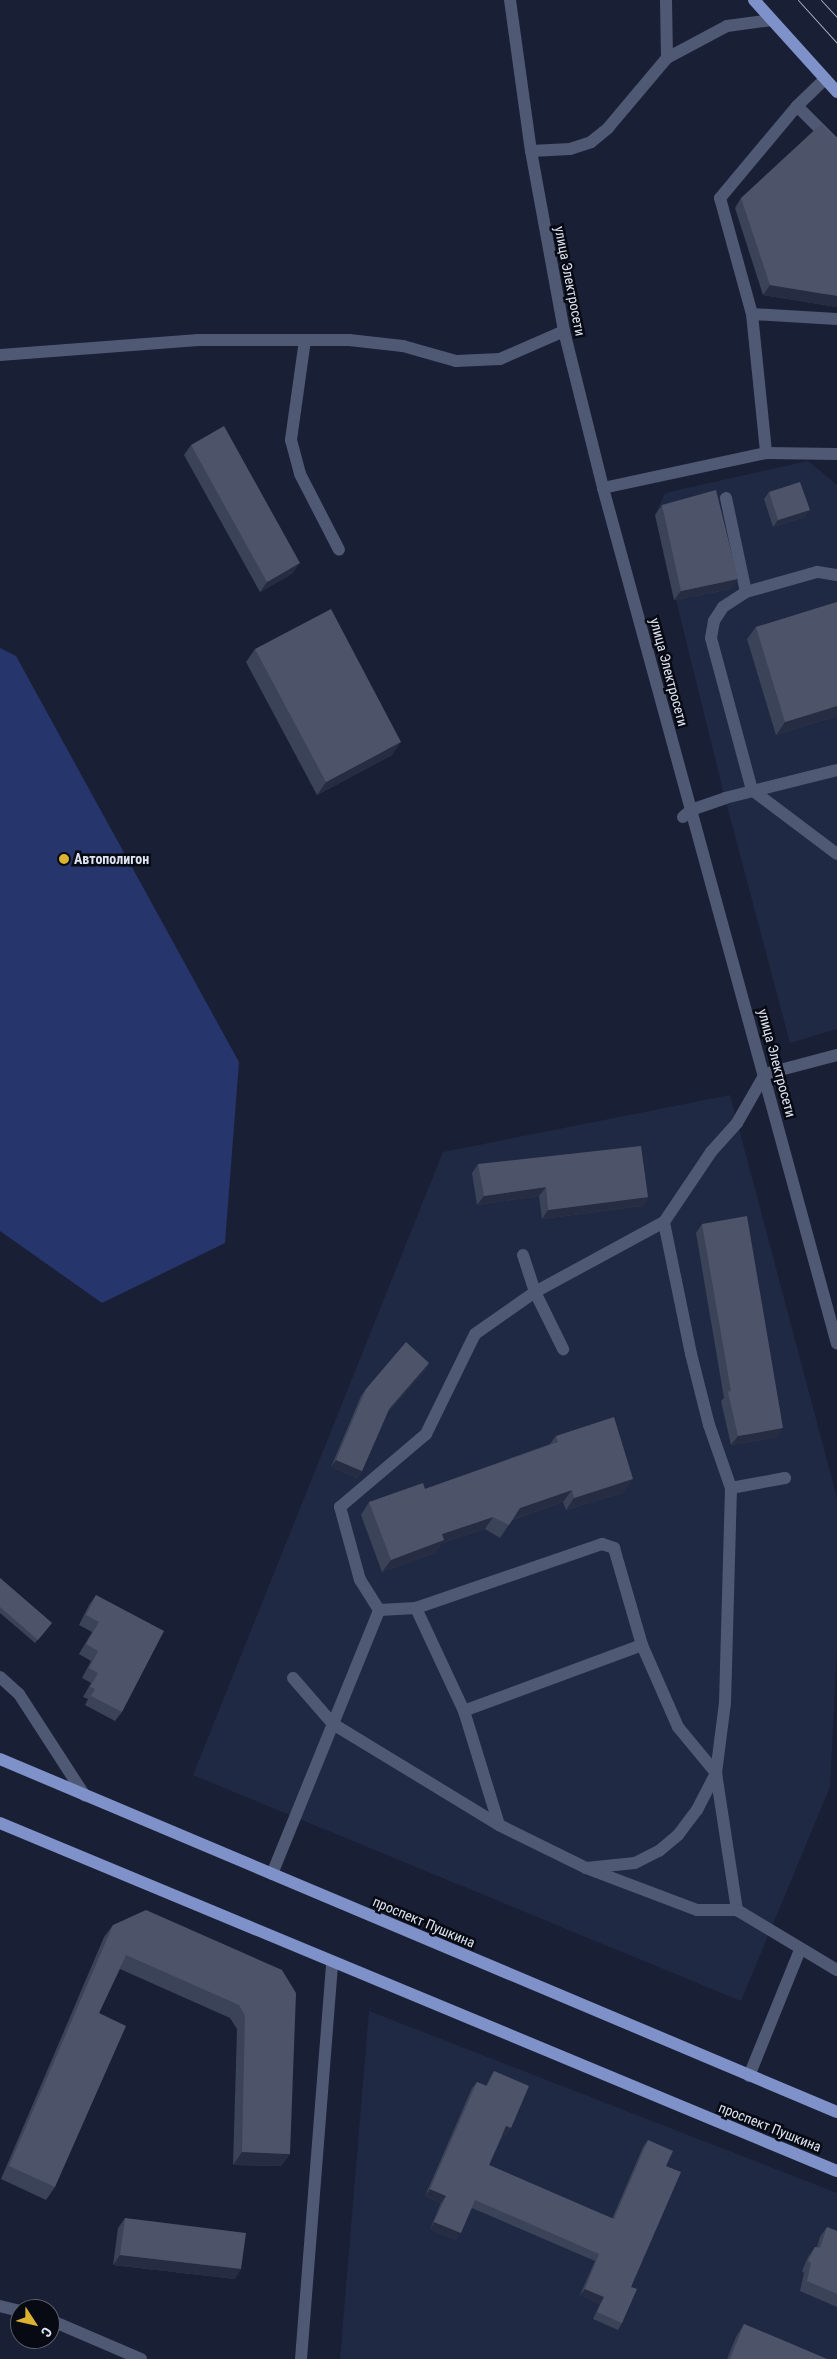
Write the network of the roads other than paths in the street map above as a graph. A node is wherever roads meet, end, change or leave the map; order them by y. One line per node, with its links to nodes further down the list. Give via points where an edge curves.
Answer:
1 (510, 0): 10 (street, улица Электросети)
2 (666, 0): 5 (street)
3 (754, 0): 4 (main road)
4 (772, 20): 5 (street, via 726,26); 6 (main road)
5 (667, 58): 10 (street, via 608,128 590,142 570,149)
6 (825, 79): 7 (main road); 8 (street)
7 (837, 92)
8 (797, 106): 9 (street); 11 (street, via 720,198)
9 (837, 146)
10 (532, 151): 13 (street, улица Электросети)
11 (752, 314): 12 (street); 16 (street)
12 (837, 319)
13 (564, 331): 14 (street, via 500,359 456,361 403,346 349,340); 18 (street, улица Электросети)
14 (305, 340): 15 (street, via 198,340); 20 (street, via 291,440 300,474)
15 (0, 355)
16 (766, 452): 17 (street); 18 (street)
17 (837, 454)
18 (603, 488): 25 (street, улица Электросети)
19 (726, 498): 22 (street)
20 (339, 550)
21 (837, 575): 22 (street, via 817,572)
22 (746, 592): 24 (street, via 722,607 714,621 712,638)
23 (837, 770): 24 (street)
24 (752, 790): 25 (street); 26 (street)
25 (687, 814): 28 (street, улица Электросети)
26 (837, 854)
27 (837, 1054): 28 (street)
28 (765, 1074): 29 (street, via 737,1123 711,1152); 32 (street, улица Электросети)
29 (664, 1222): 31 (street); 35 (street, via 691,1354 709,1425)
30 (523, 1255): 31 (street)
31 (535, 1292): 33 (street); 37 (street, via 474,1334 426,1434 340,1507 360,1580)
32 (837, 1344)
33 (563, 1350)
34 (785, 1478): 35 (street)
35 (731, 1488): 44 (street, via 725,1703)
36 (416, 1608): 37 (street); 38 (street, via 606,1544 616,1552); 41 (street)
37 (379, 1610): 42 (street)
38 (642, 1645): 41 (street); 44 (street, via 678,1727)
39 (0, 1677): 45 (street, via 19,1694)
40 (293, 1678): 42 (street)
41 (464, 1711): 47 (street)
42 (332, 1724): 47 (street); 49 (street)
43 (0, 1759): 45 (main road, проспект Пушкина)
44 (716, 1773): 48 (street, via 697,1810 678,1835 659,1851 634,1863); 50 (street)
45 (85, 1796): 49 (main road, проспект Пушкина)
46 (0, 1823): 52 (main road, проспект Пушкина)
47 (499, 1825): 48 (street)
48 (586, 1868): 50 (street, via 696,1910)
49 (272, 1874): 54 (main road, проспект Пушкина)
50 (737, 1910): 51 (street)
51 (800, 1950): 53 (street); 54 (street)
52 (332, 1962): 56 (main road, проспект Пушкина); 59 (street)
53 (837, 1970)
54 (749, 2076): 55 (main road, проспект Пушкина)
55 (837, 2112)
56 (837, 2170)
57 (60, 2324): 58 (street)
58 (141, 2359)
59 (301, 2359)

